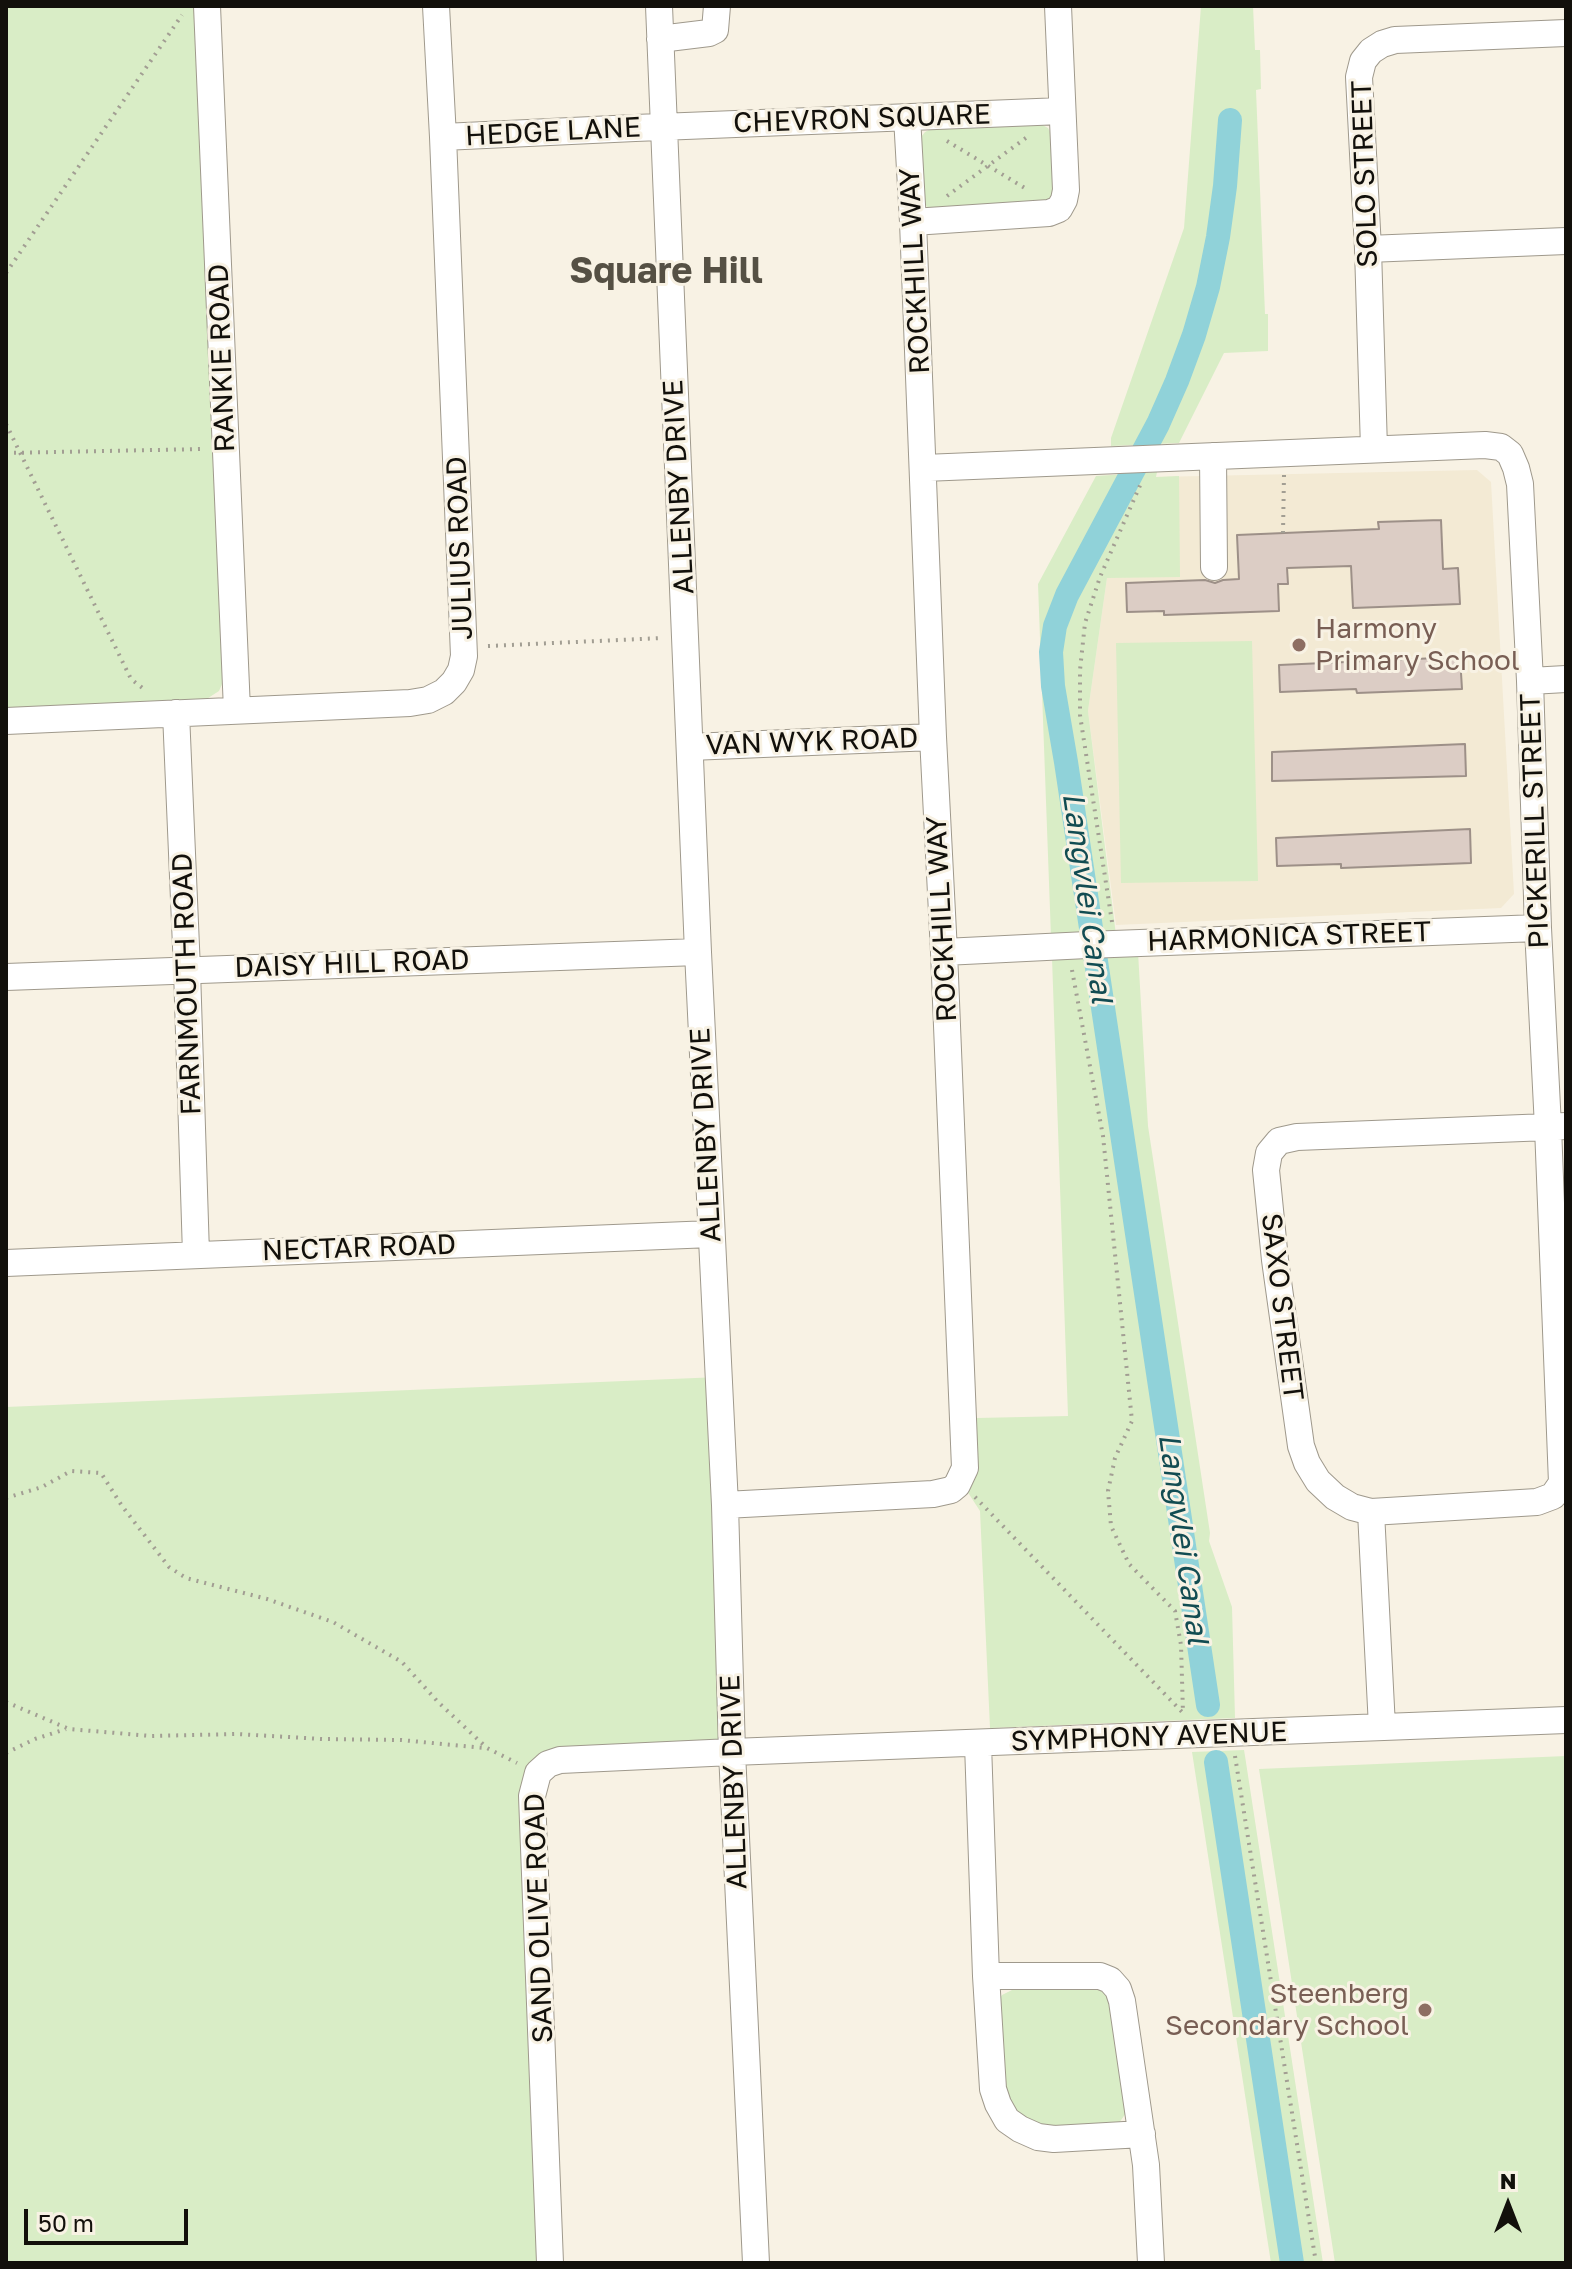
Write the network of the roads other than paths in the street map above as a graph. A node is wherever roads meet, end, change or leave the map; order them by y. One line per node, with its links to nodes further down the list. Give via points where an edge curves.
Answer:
1 (207, 6): 21 (street, RANKIE ROAD)
2 (436, 6): 11 (street, JULIUS ROAD)
3 (659, 6): 7 (street, ALLENBY DRIVE)
4 (717, 6): 7 (street, via 715,30)
5 (1058, 6): 8 (street)
6 (1566, 33): 14 (street, SOLO STREET, via 1395,40 1371,51 1359,77)
7 (660, 39): 10 (street, ALLENBY DRIVE)
8 (1062, 111): 9 (street, CHEVRON SQUARE); 12 (street, via 1066,190 1059,209)
9 (907, 117): 10 (street, CHEVRON SQUARE); 12 (street, ROCKHILL WAY)
10 (663, 126): 11 (street, HEDGE LANE); 25 (street, ALLENBY DRIVE)
11 (443, 137): 21 (street, JULIUS ROAD, via 461,670 444,692 428,700)
12 (913, 222): 17 (street, ROCKHILL WAY)
13 (1566, 241): 14 (street)
14 (1368, 249): 15 (street, SOLO STREET)
15 (1374, 449): 16 (street, PICKERILL STREET); 20 (street, PICKERILL STREET, via 1485,445 1510,454 1520,484)
16 (1213, 456): 17 (street, PICKERILL STREET); 18 (street)
17 (924, 468): 24 (street, ROCKHILL WAY)
18 (1214, 567)
19 (1566, 679): 20 (street)
20 (1530, 681): 26 (street, PICKERILL STREET)
21 (237, 710): 22 (street, JULIUS ROAD)
22 (176, 713): 23 (street, JULIUS ROAD); 29 (street, FARNMOUTH ROAD)
23 (6, 721)
24 (933, 737): 25 (street, VAN WYK ROAD); 28 (street, ROCKHILL WAY)
25 (690, 747): 27 (street, ALLENBY DRIVE)
26 (1538, 928): 28 (street, HARMONICA STREET); 31 (street, PICKERILL STREET)
27 (698, 952): 29 (street, DAISY HILL ROAD); 32 (street, ALLENBY DRIVE)
28 (944, 952): 35 (street, ROCKHILL WAY, via 965,1460 960,1480 951,1490 933,1494)
29 (187, 970): 30 (street, DAISY HILL ROAD); 33 (street, FARNMOUTH ROAD)
30 (6, 977)
31 (1557, 1126): 36 (street, PICKERILL STREET, via 1562,1483 1553,1496 1537,1502); 36 (street, SAXO STREET, via 1297,1137 1279,1141 1269,1153 1275,1260 1301,1446 1318,1481 1343,1502)
32 (711, 1234): 33 (street, NECTAR ROAD); 35 (street, ALLENBY DRIVE)
33 (196, 1254): 34 (street, NECTAR ROAD)
34 (6, 1263)
35 (725, 1505): 40 (street, ALLENBY DRIVE)
36 (1371, 1512): 38 (street)
37 (1566, 1720): 38 (street, SYMPHONY AVENUE)
38 (1382, 1727): 39 (street, SYMPHONY AVENUE, via 1234,1740 1186,1724)
39 (978, 1744): 40 (street, SYMPHONY AVENUE); 41 (street)
40 (732, 1752): 43 (street, SAND OLIVE ROAD, via 560,1760 538,1773 532,1796); 44 (street, ALLENBY DRIVE)
41 (986, 1976): 42 (street, via 1110,1980 1122,2001); 42 (street, via 993,2089 1007,2120 1038,2137 1054,2139)
42 (1142, 2134): 45 (street)
43 (550, 2263)
44 (756, 2263)
45 (1151, 2263)

